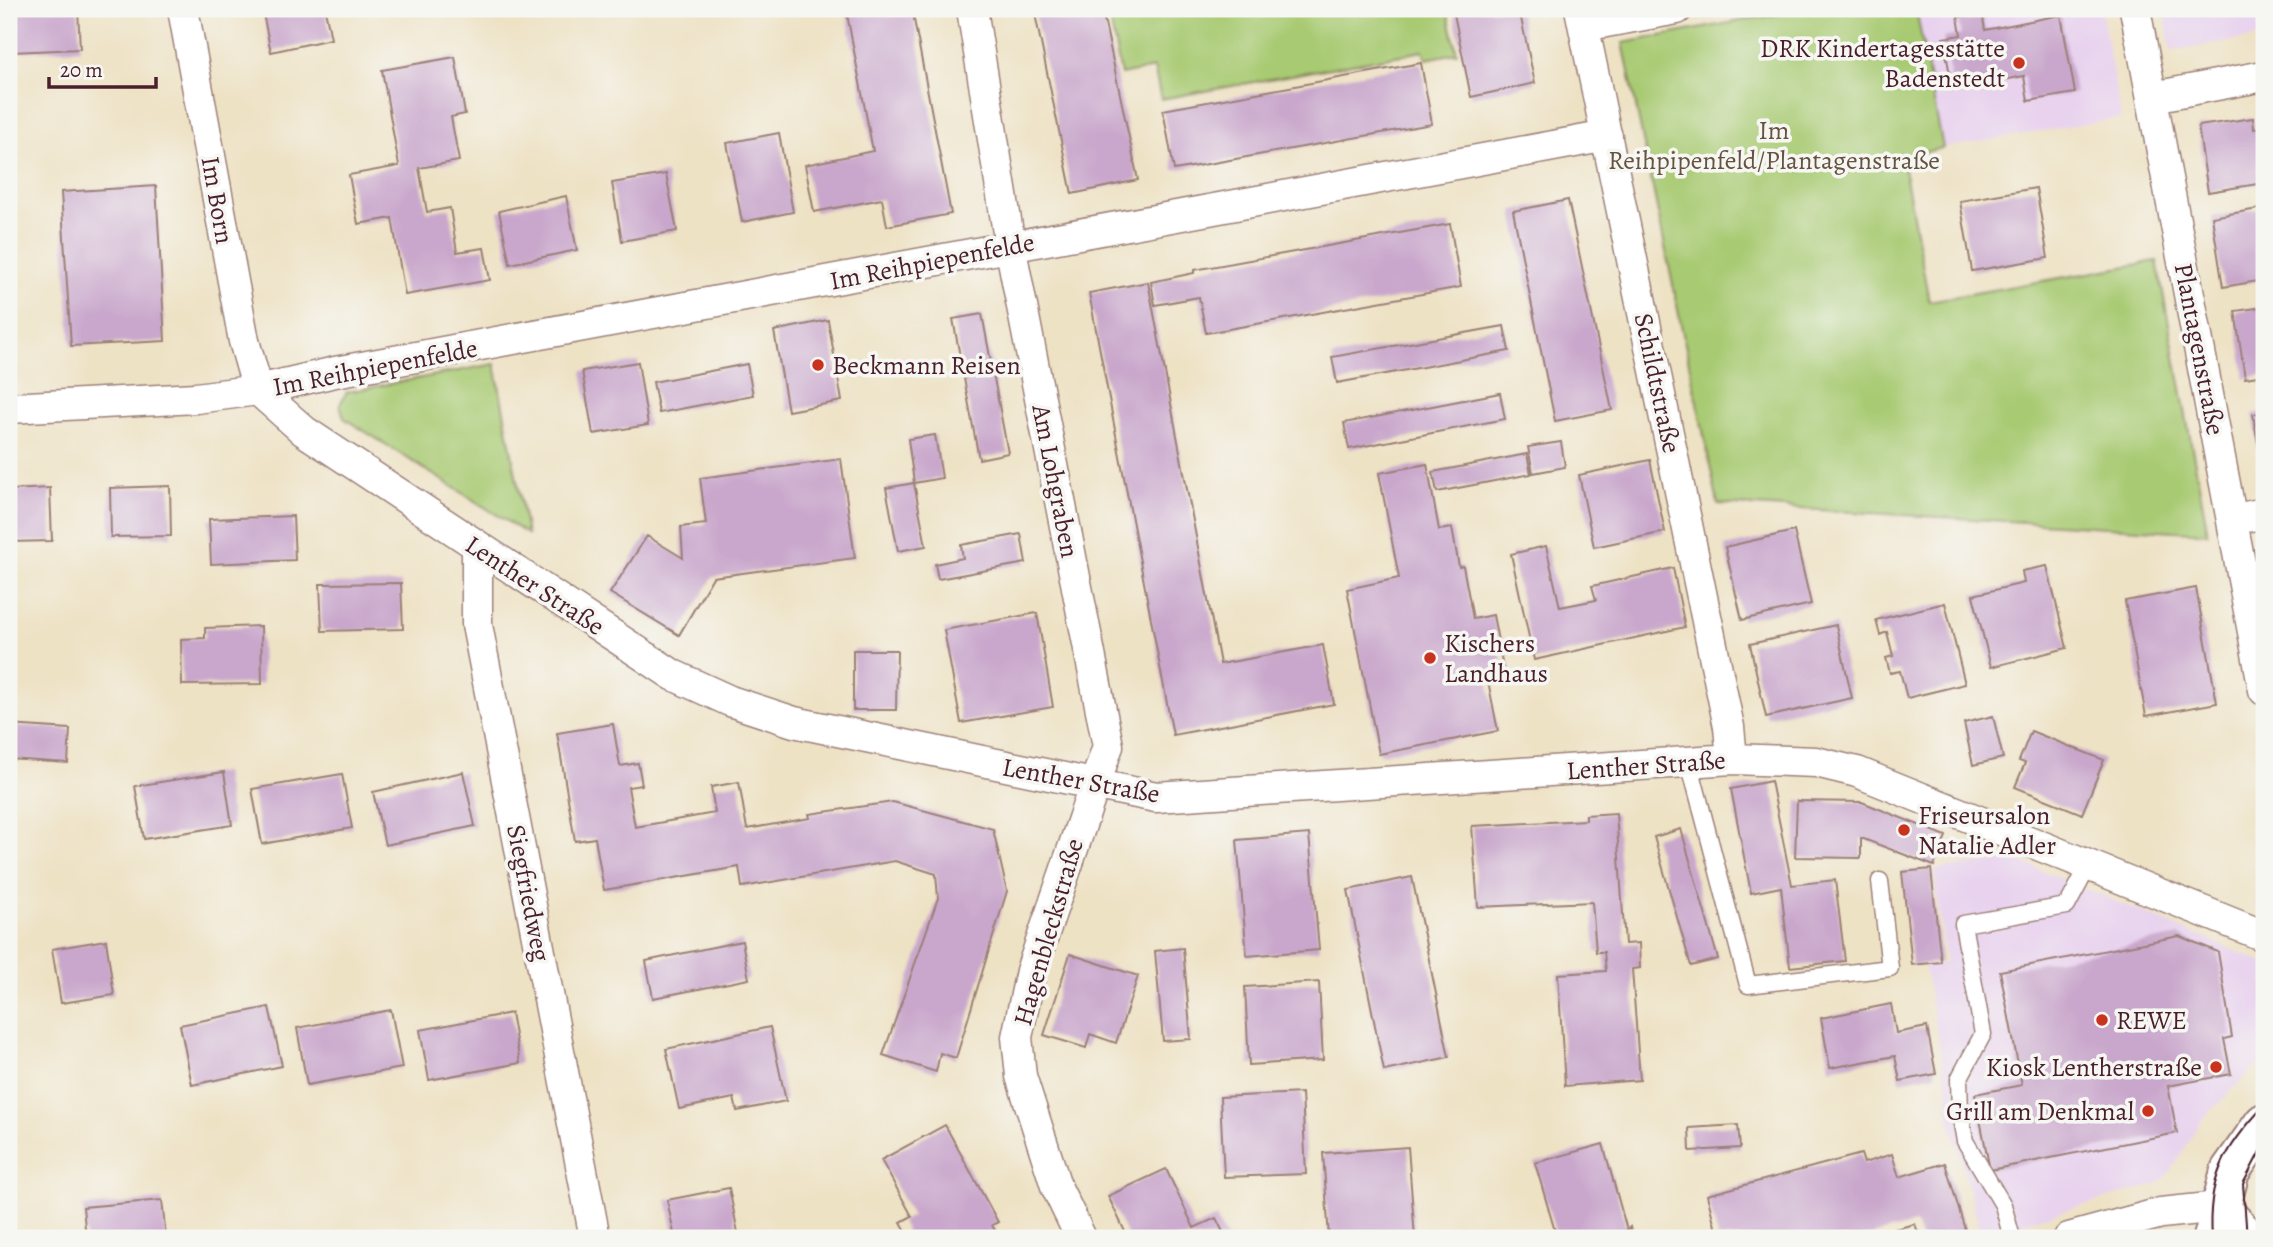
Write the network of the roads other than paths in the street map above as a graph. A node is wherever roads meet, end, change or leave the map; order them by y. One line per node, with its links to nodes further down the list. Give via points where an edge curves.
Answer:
1 (183, 9): 10 (street, Im Born, via 244,341)
2 (972, 9): 9 (street, Am Lohgraben)
3 (1677, 9): 5 (street)
4 (2135, 9): 7 (street, Plantagenstraße)
5 (1582, 17): 8 (street, Schildtstraße)
6 (2264, 76): 7 (street)
7 (2153, 97): 13 (street, Plantagenstraße)
8 (1607, 136): 9 (street, Im Reihpiepenfelde); 16 (street, Schildtstraße)
9 (1010, 246): 10 (street, Im Reihpiepenfelde); 18 (street, Am Lohgraben, via 1108,746)
10 (258, 390): 11 (street, via 197,398); 14 (street, Lenther Straße, via 304,431)
11 (9, 408)
12 (2264, 513): 13 (street)
13 (2232, 520): 15 (street, Plantagenstraße)
14 (477, 547): 18 (street, Lenther Straße, via 673,675 730,701 794,722); 24 (street, Siegfriedweg, via 477,625)
15 (2264, 690)
16 (1732, 759): 17 (street, Lenther Straße); 19 (street, Lenther Straße, via 1788,759 1837,766)
17 (1689, 762): 18 (street, Lenther Straße, via 1156,797); 20 (lane, via 1748,985 1890,968)
18 (1095, 785): 25 (street, Hagenbleckstraße, via 1031,971 1017,1037 1021,1076 1056,1186)
19 (2089, 865): 21 (street, Lenther Straße); 26 (lane, via 2067,906 1963,924 1983,1034 1959,1079 1960,1113 1965,1141 2003,1205)
20 (1880, 881)
21 (2264, 936)
22 (2264, 1123): 23 (street, via 2230,1171)
23 (2216, 1223): 27 (street, via 2161,1213); 28 (street)
24 (595, 1238)
25 (1081, 1238)
26 (2012, 1238)
27 (2069, 1238)
28 (2248, 1238)

